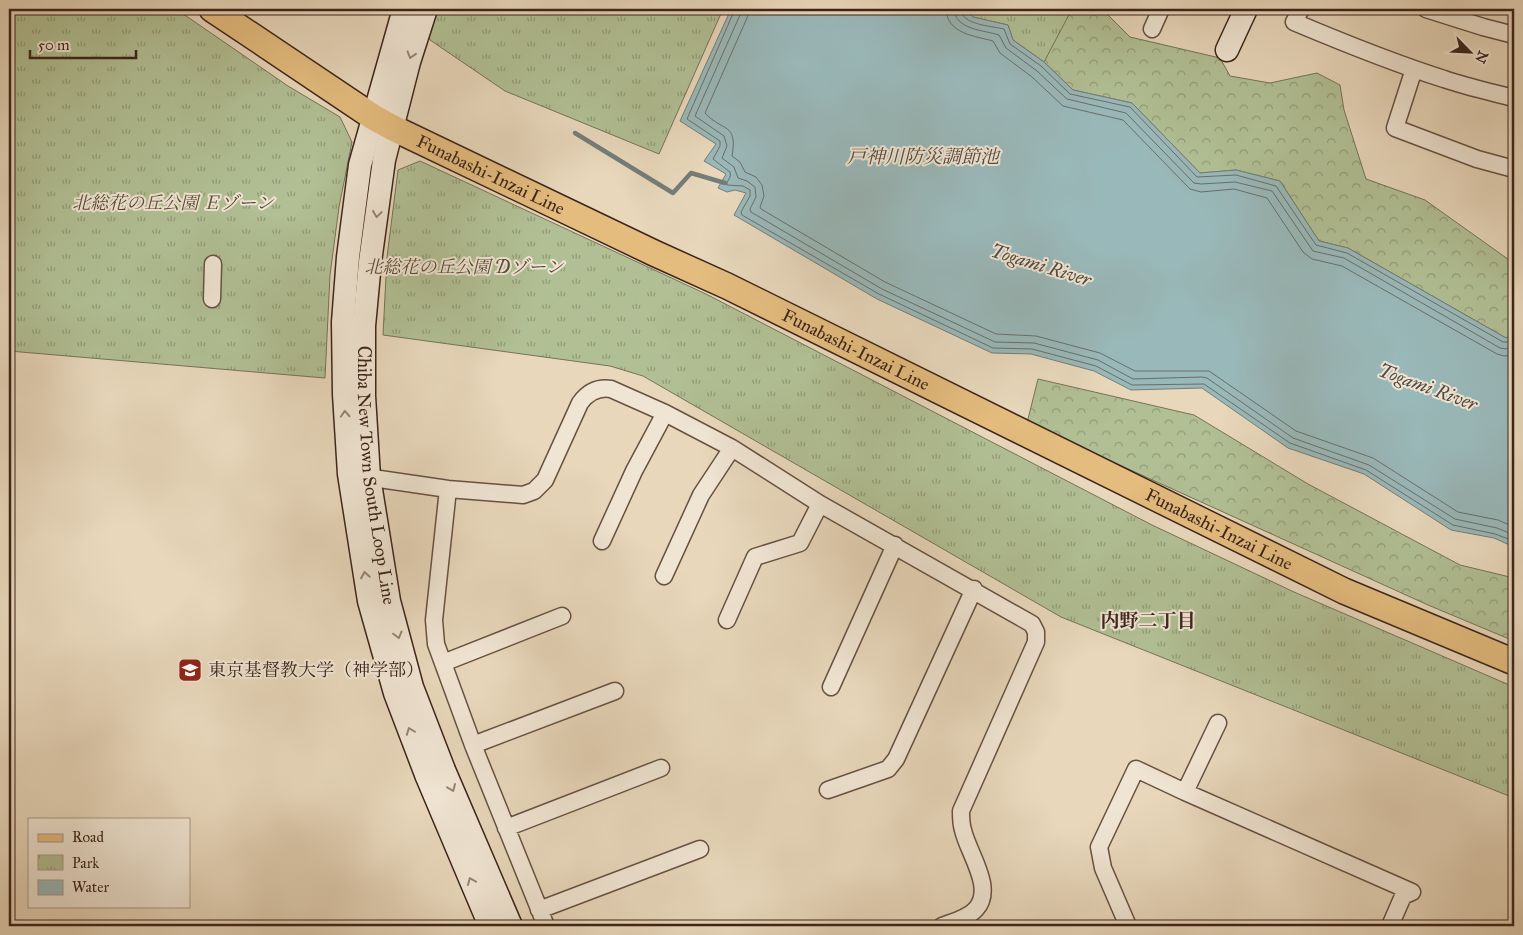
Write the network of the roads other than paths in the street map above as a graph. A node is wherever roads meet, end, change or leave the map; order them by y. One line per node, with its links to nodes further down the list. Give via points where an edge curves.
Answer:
1 (212, 9): 13 (main road, Funabashi-Inzai Line)
2 (404, 9): 13 (main road, Chiba New Town South Loop Line)
3 (426, 9): 13 (main road, Chiba New Town South Loop Line, one-way to 13, via 409,62)
4 (1161, 9): 8 (street)
5 (1246, 9): 10 (main road)
6 (1300, 9): 11 (street, via 1294,22)
7 (1426, 9): 9 (street)
8 (1152, 29)
9 (1514, 35)
10 (1227, 50)
11 (1414, 70): 12 (street); 14 (street, via 1395,128 1477,159)
12 (1514, 98)
13 (383, 122): 19 (main road, Chiba New Town South Loop Line, via 384,160 364,326); 28 (main road, Funabashi-Inzai Line, via 727,286 1344,591)
14 (1514, 169)
15 (213, 264): 16 (street)
16 (212, 299)
17 (665, 413): 18 (street); 20 (street, via 611,389 594,390 580,403 545,480 534,491 515,496); 22 (street)
18 (732, 448): 21 (street); 24 (street, via 701,495)
19 (359, 476): 20 (street); 40 (main road, Chiba New Town South Loop Line, via 369,601 396,693 427,777)
20 (448, 489): 29 (street, via 434,620 436,644)
21 (820, 504): 23 (street); 27 (street, via 800,543 755,557)
22 (602, 541)
23 (895, 545): 25 (street); 30 (street)
24 (664, 576)
25 (974, 589): 35 (street, via 896,759 888,769); 42 (street, via 1032,624 1036,642 961,810 963,830 983,885 982,901 968,916)
26 (562, 616): 29 (street)
27 (727, 620)
28 (1514, 662)
29 (443, 663): 33 (street)
30 (831, 687)
31 (614, 691): 33 (street)
32 (1218, 723): 36 (street)
33 (473, 746): 37 (street)
34 (661, 768): 37 (street)
35 (828, 790)
36 (1185, 792): 43 (street, via 1136,769 1099,847 1103,868); 44 (street, via 1412,892 1403,896)
37 (506, 828): 39 (street)
38 (700, 849): 39 (street)
39 (539, 910): 41 (street)
40 (504, 926)
41 (546, 926)
42 (942, 926)
43 (1128, 926)
44 (1390, 926)

